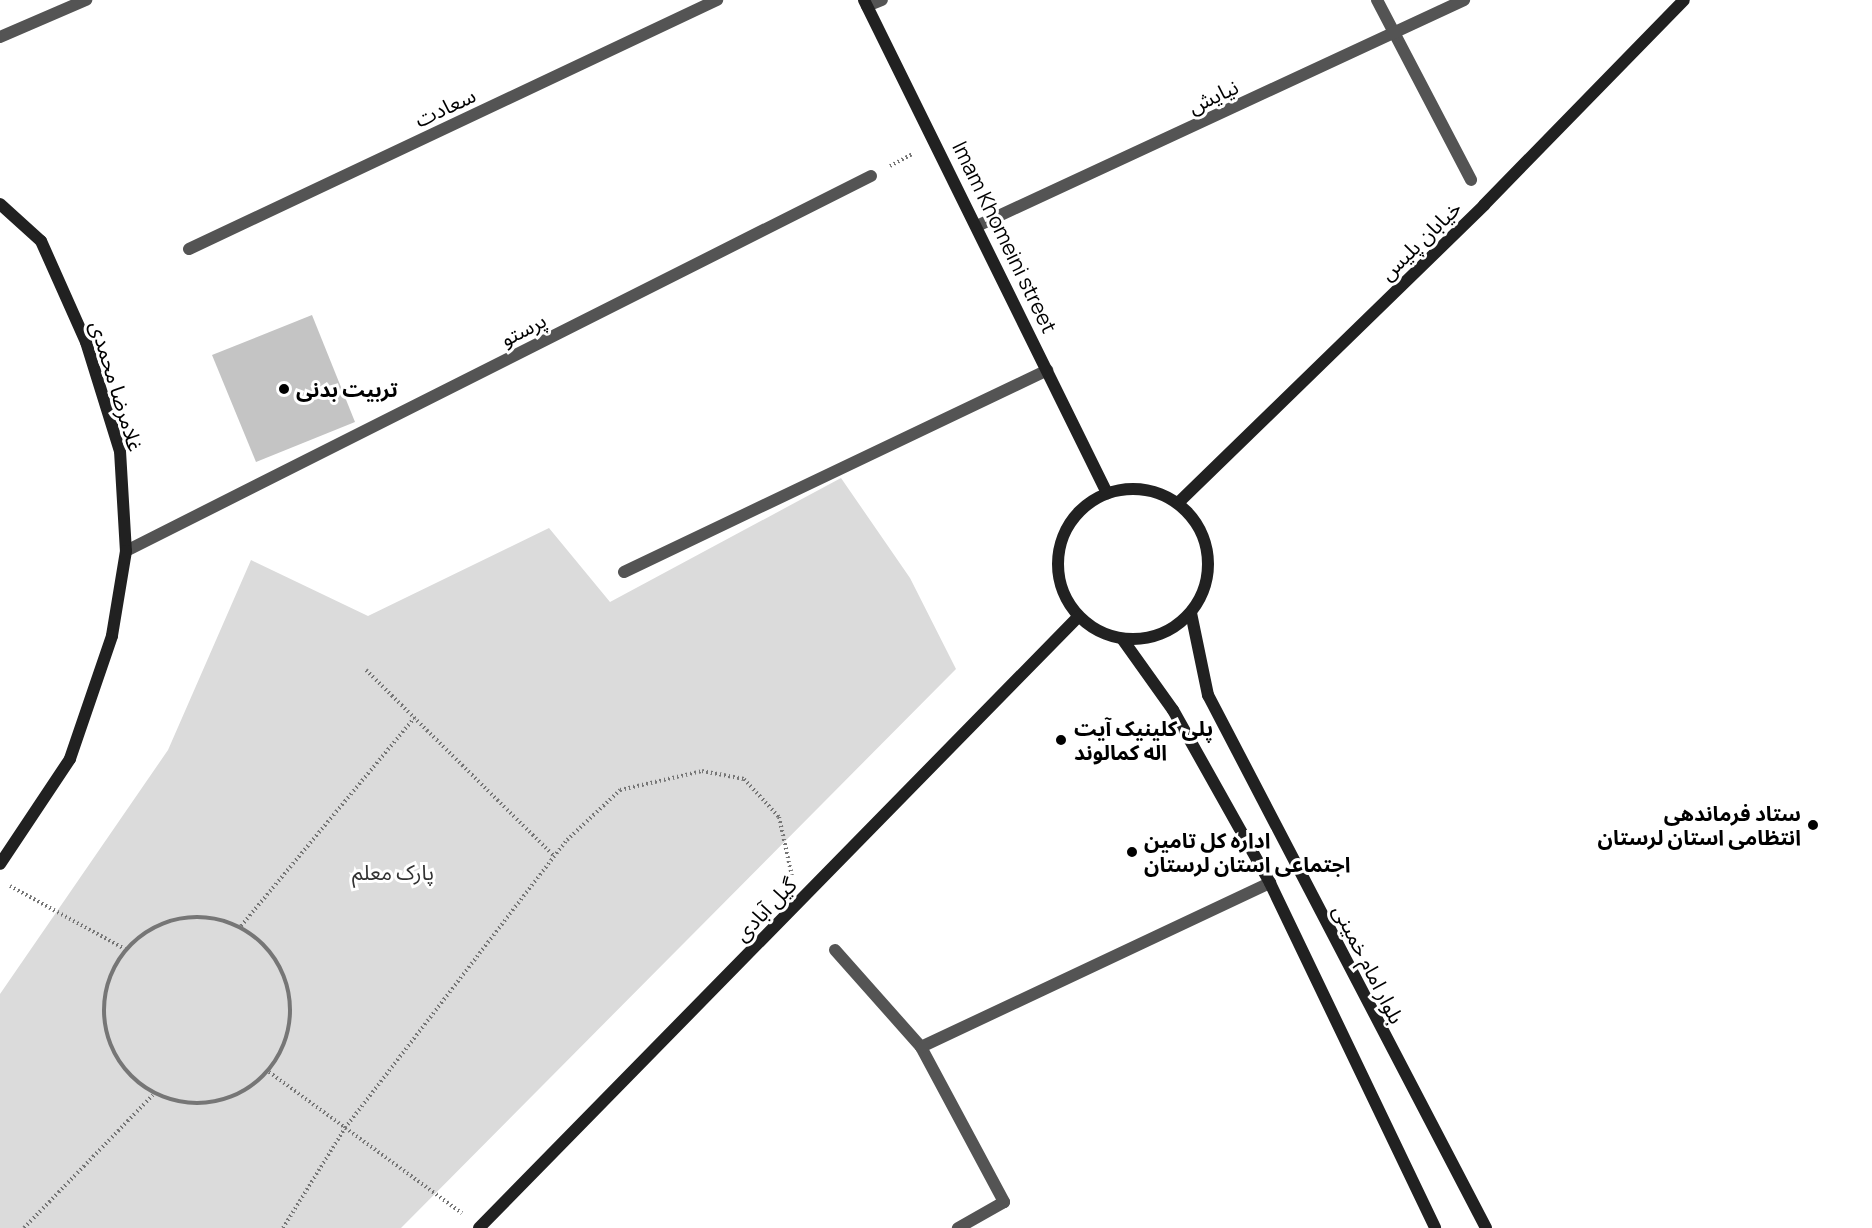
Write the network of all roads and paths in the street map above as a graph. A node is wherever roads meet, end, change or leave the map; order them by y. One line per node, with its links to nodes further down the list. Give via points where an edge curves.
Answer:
1 (86, 0): 9 (street)
2 (717, 0): 15 (street, سعادت)
3 (882, 0): 7 (street)
4 (1377, 0): 8 (street)
5 (1464, 0): 8 (street, نیایش)
6 (1684, 0): 18 (main road, خیابان پلیس, via 1484,205)
7 (866, 3): 10 (main road, Imam Khomeini street)
8 (1395, 34): 12 (street); 14 (street, نیایش)
9 (0, 37)
10 (938, 142): 11 (path); 14 (main road, Imam Khomeini street)
11 (871, 176): 19 (street, پرستو)
12 (1471, 180)
13 (0, 204): 19 (main road, غلامرضا محمدی, via 41,241 86,342 120,451)
14 (977, 226): 16 (main road, Imam Khomeini street)
15 (189, 249)
16 (1047, 370): 17 (main road, Imam Khomeini street); 20 (street)
17 (1107, 493): 18 (main road, via 1131,488 1156,492); 22 (main road, via 1084,505 1068,524 1058,548 1057,573 1064,597)
18 (1178, 503): 21 (main road, via 1195,520 1206,543 1209,567 1204,592)
19 (126, 551): 27 (main road, غلامرضا محمدی, via 112,636 70,759)
20 (624, 572)
21 (1191, 613): 23 (main road, via 1172,629 1148,638); 43 (main road, بلوار امام خمینی, via 1208,696)
22 (1078, 617): 23 (main road, via 1099,632); 30 (main road, گیل آبادی)
23 (1123, 640): 29 (main road, via 1173,710)
24 (366, 670): 25 (path)
25 (414, 718): 26 (path); 31 (path)
26 (554, 856): 30 (path, via 620,790 702,771 744,779 779,817); 37 (path)
27 (0, 864)
28 (0, 880): 32 (path)
29 (1270, 883): 34 (street); 42 (main road)
30 (797, 903): 38 (main road, گیل آبادی)
31 (241, 926): 32 (path, via 201,916 159,924); 35 (path, via 273,954 291,992 289,1035)
32 (125, 949): 36 (path, via 105,986 104,1028 121,1067)
33 (835, 950): 34 (street)
34 (921, 1047): 41 (street, via 1004,1202)
35 (269, 1072): 36 (path, via 235,1097 193,1105); 37 (path)
36 (153, 1095): 39 (path)
37 (345, 1128): 38 (path); 40 (path)
38 (480, 1227)
39 (24, 1228)
40 (283, 1228)
41 (958, 1228)
42 (1436, 1228)
43 (1486, 1228)

